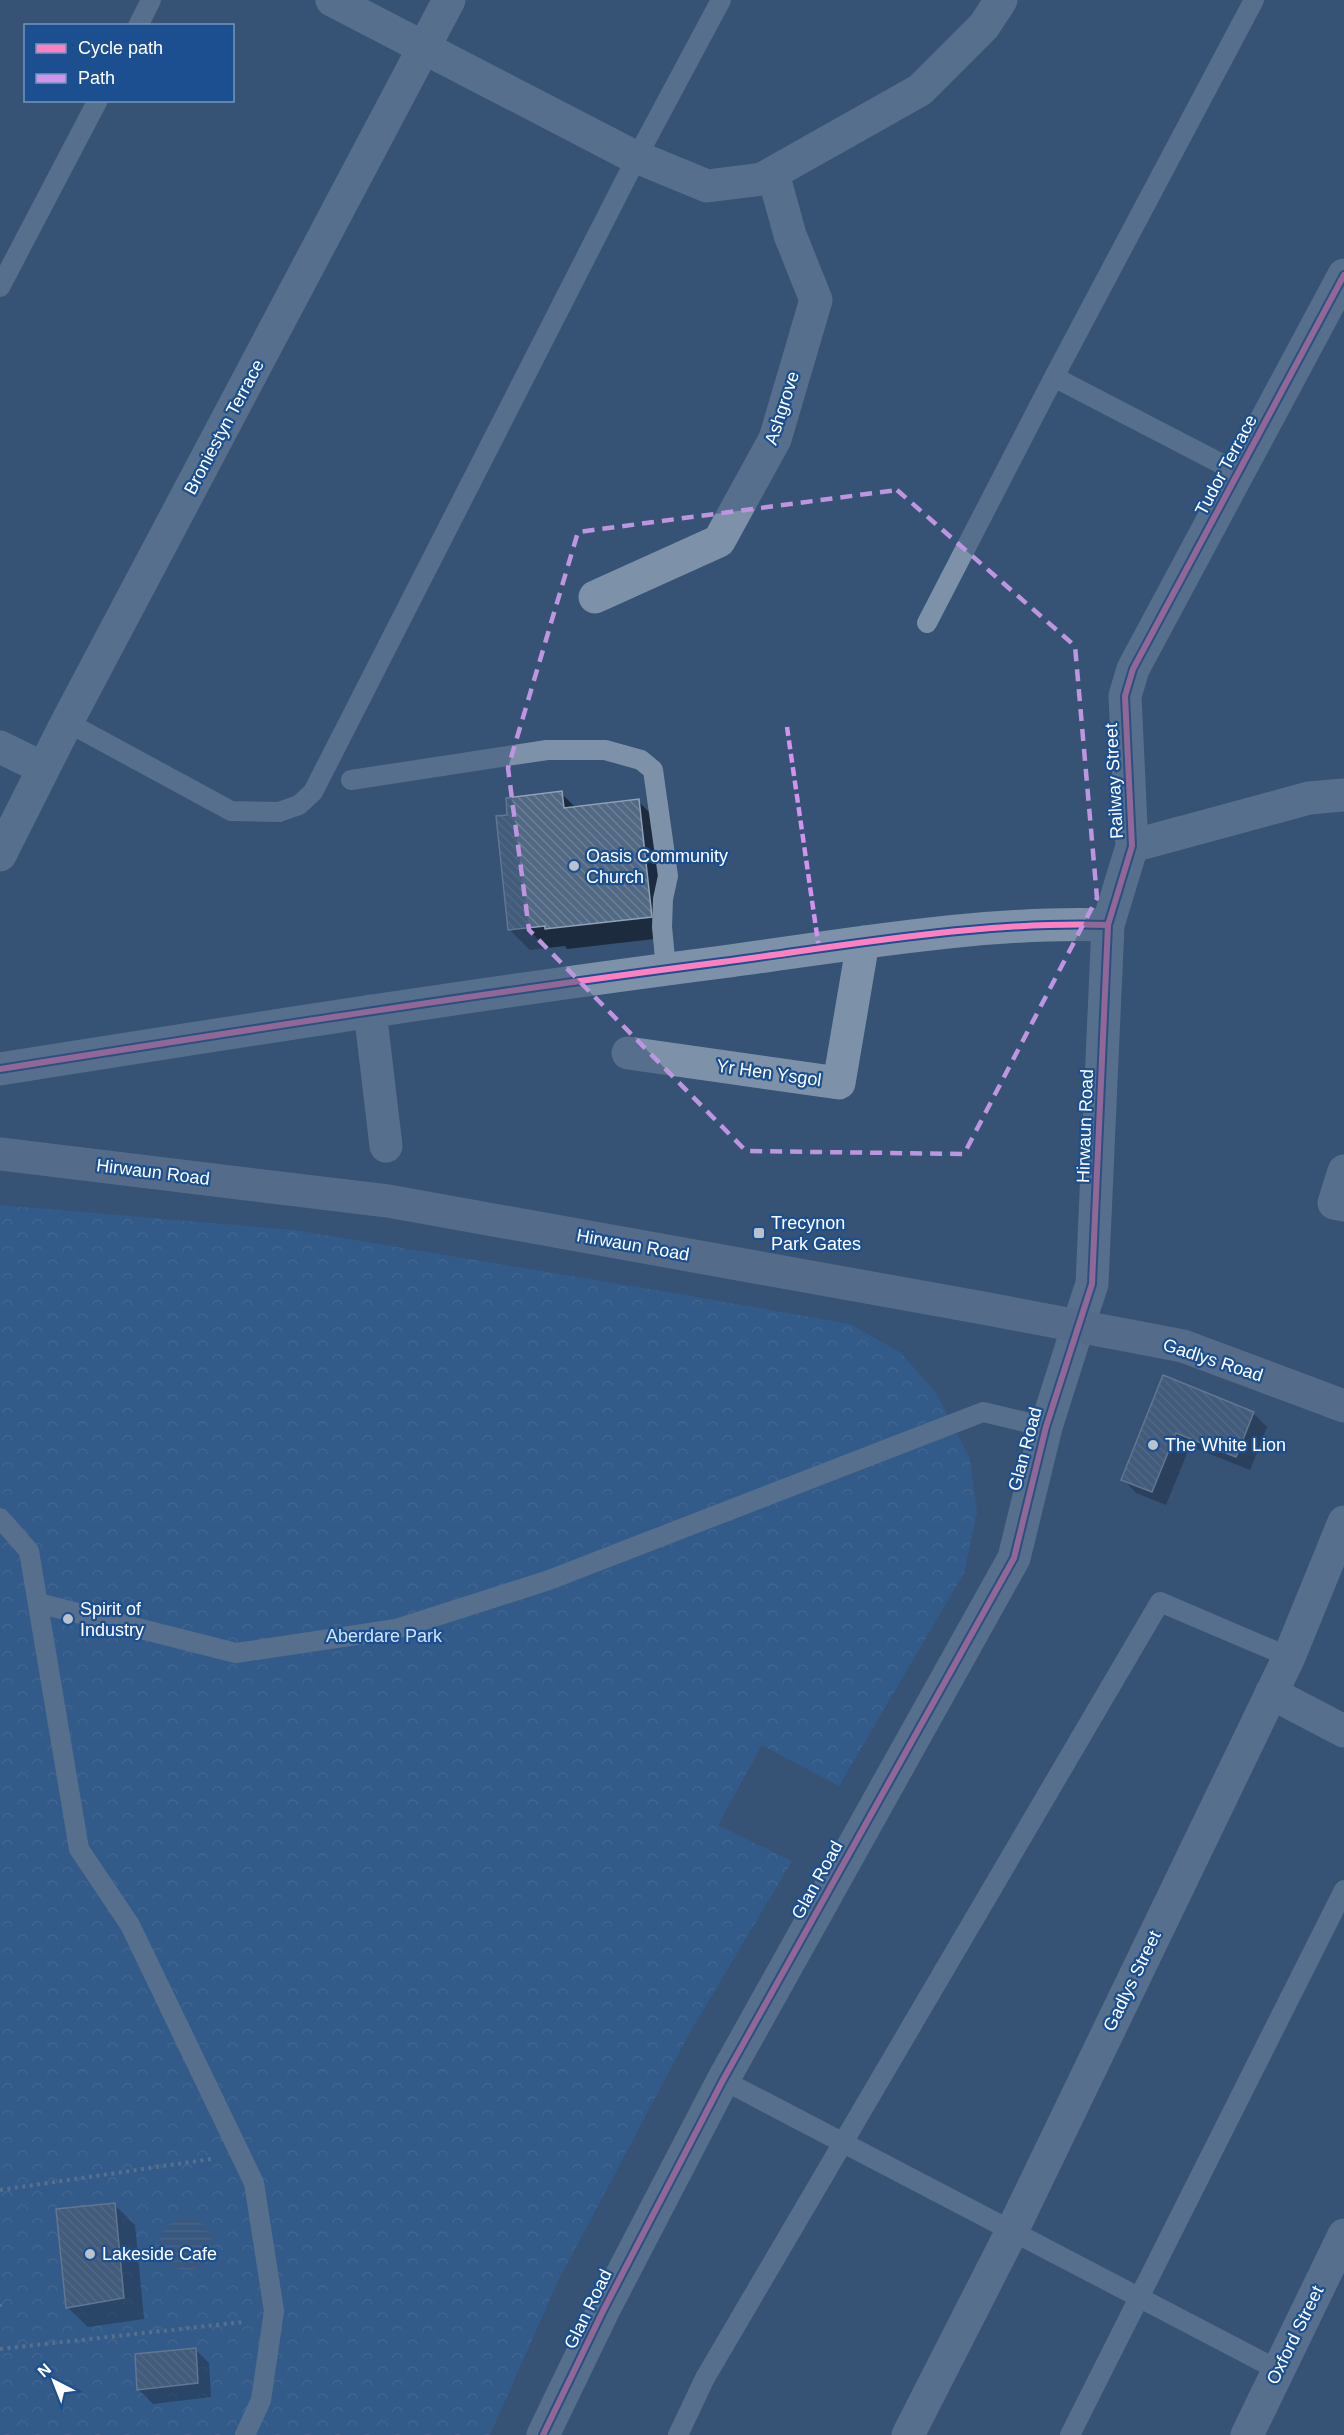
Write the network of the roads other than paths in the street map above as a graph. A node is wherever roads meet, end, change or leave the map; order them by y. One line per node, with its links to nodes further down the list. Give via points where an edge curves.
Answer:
1 (151, 0): 7 (lane)
2 (332, 0): 8 (street)
3 (449, 0): 8 (street, Broniestyn Terrace)
4 (721, 0): 10 (lane)
5 (1001, 0): 11 (street, via 984,26 920,90)
6 (1254, 0): 14 (lane)
7 (139, 24)
8 (425, 49): 10 (street); 19 (street, Broniestyn Terrace)
9 (97, 102): 13 (lane)
10 (637, 157): 11 (street, via 707,186 762,179); 19 (lane, via 313,792 299,805 279,812 231,811)
11 (773, 173): 16 (street, Ashgrove, via 790,235 816,300 775,439 719,541)
12 (1344, 275): 15 (street, Tudor Terrace)
13 (0, 287)
14 (1054, 377): 15 (lane); 17 (lane)
15 (1239, 473): 18 (street, Tudor Terrace)
16 (595, 597)
17 (927, 623)
18 (1133, 669): 24 (street, Railway Street, via 1125,696)
19 (67, 722): 21 (street, Broniestyn Terrace)
20 (0, 747): 21 (street)
21 (43, 768): 25 (street, Broniestyn Terrace)
22 (351, 780): 28 (lane, via 547,750 605,750 641,760 653,770 668,876 662,927)
23 (1344, 795): 24 (street, via 1309,798)
24 (1132, 846): 26 (street, Railway Street)
25 (0, 855)
26 (1108, 925): 27 (street, via 1052,923); 36 (street, Hirwaun Road, via 1092,1284)
27 (863, 942): 28 (street); 30 (street, Yr Hen Ysgol, via 839,1083)
28 (666, 969): 29 (street)
29 (370, 1011): 31 (street); 32 (street)
30 (628, 1053)
31 (0, 1069)
32 (386, 1146)
33 (0, 1154): 36 (main road, Hirwaun Road, via 388,1201)
34 (1344, 1171): 35 (street, via 1334,1203)
35 (1344, 1205)
36 (1078, 1326): 37 (main road, Gadlys Road, via 1183,1346); 38 (street, Glan Road)
37 (1344, 1406)
38 (1046, 1427): 41 (lane, via 983,1412 549,1580 396,1629 236,1653); 46 (street, Glan Road, via 1014,1558)
39 (0, 1518): 41 (lane, via 29,1551)
40 (1344, 1522): 42 (street, Gadlys Street)
41 (38, 1603): 52 (lane, via 80,1849 130,1925 254,2183 274,2311 261,2400)
42 (1289, 1657): 43 (street, Gadlys Street); 47 (lane, via 1160,1602)
43 (1271, 1693): 44 (street); 48 (street, Gadlys Street)
44 (1344, 1731)
45 (1344, 1890): 50 (lane)
46 (723, 2080): 47 (lane); 53 (street, Glan Road)
47 (844, 2143): 48 (lane); 54 (lane, via 705,2378)
48 (1012, 2230): 50 (lane); 55 (street, Gadlys Street)
49 (1344, 2235): 51 (street, Oxford Street)
50 (1140, 2297): 51 (lane); 56 (lane)
51 (1278, 2370): 57 (street, Oxford Street)
52 (245, 2435)
53 (543, 2435)
54 (678, 2435)
55 (908, 2435)
56 (1070, 2435)
57 (1246, 2435)

